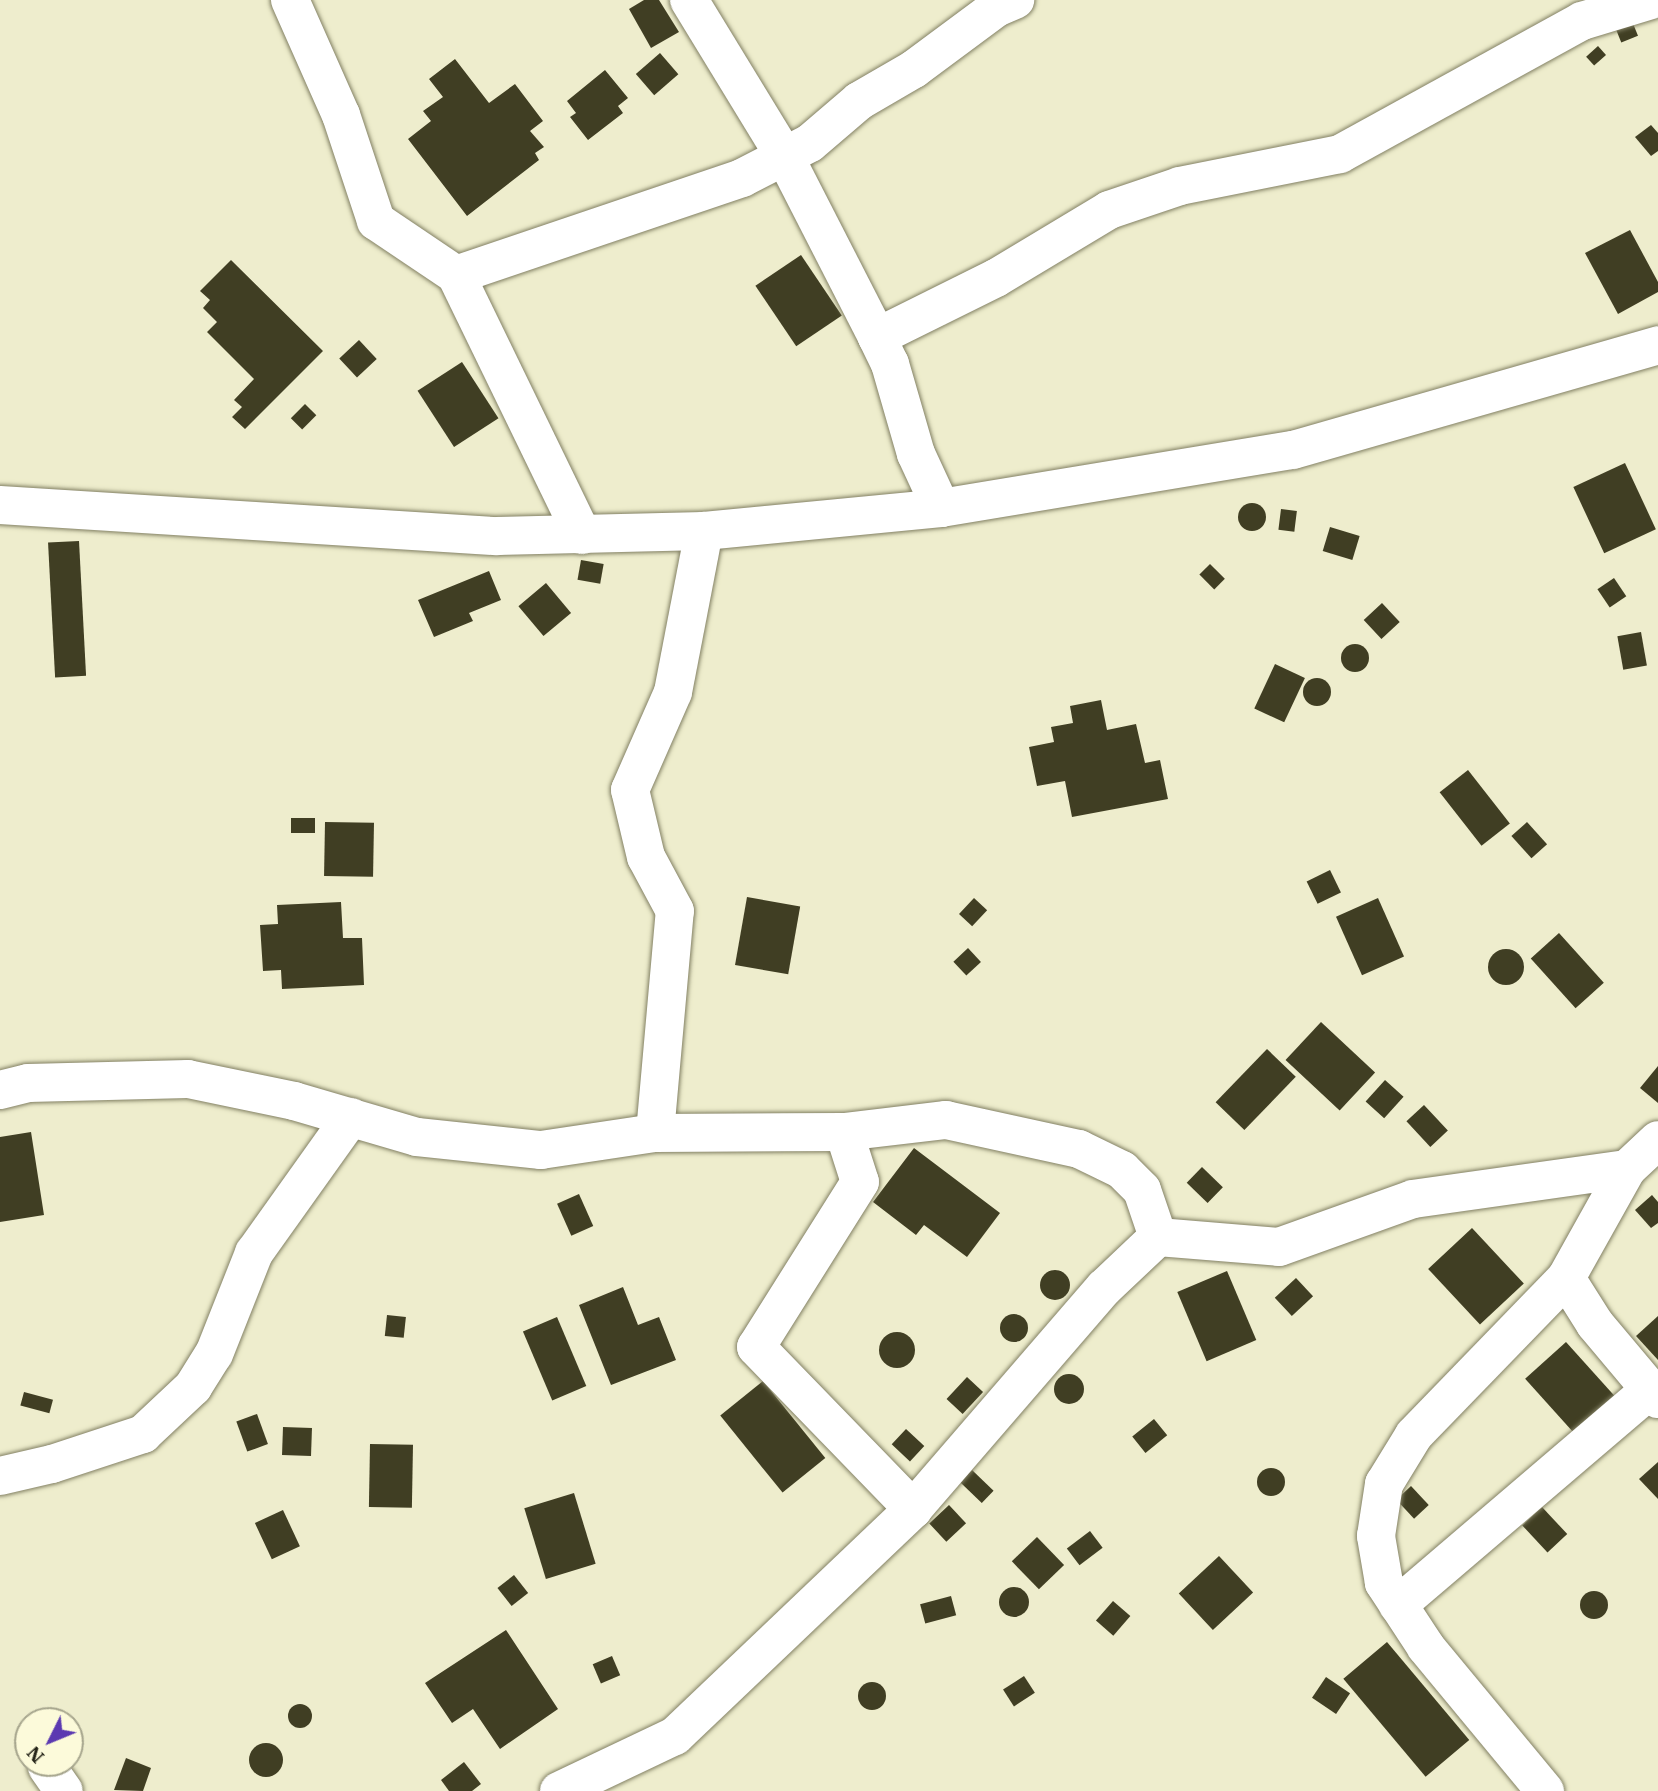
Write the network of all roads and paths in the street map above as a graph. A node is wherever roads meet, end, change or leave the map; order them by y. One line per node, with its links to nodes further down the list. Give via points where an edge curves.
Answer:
1 (290, 0): 6 (street, via 341,115 376,221)
2 (689, 0): 5 (street)
3 (1651, 0): 7 (street, via 1582,21 1340,154 1180,186 1109,210 996,278)
4 (1001, 3): 5 (street)
5 (785, 157): 6 (street, via 742,178); 7 (street)
6 (456, 275): 12 (street)
7 (877, 337): 10 (street, via 890,364 916,454)
8 (1658, 345): 10 (street, via 1293,450)
9 (0, 505): 12 (street, via 497,536)
10 (941, 508): 11 (street)
11 (704, 531): 12 (street); 16 (street, via 673,692 630,790 646,857 675,911)
12 (582, 535)
13 (0, 1090): 14 (street, via 28,1083 188,1079)
14 (351, 1117): 16 (street, via 417,1137 541,1150); 22 (street, via 254,1253 214,1354 193,1387 143,1434)
15 (844, 1132): 16 (street); 19 (street, via 946,1120 1079,1149 1122,1170 1142,1190); 23 (street, via 860,1182 756,1346)
16 (655, 1133)
17 (1658, 1140): 18 (street)
18 (1627, 1169): 19 (street, via 1413,1199 1279,1247); 20 (street)
19 (1158, 1237): 23 (street, via 1104,1288)
20 (1566, 1278): 21 (street, via 1595,1324); 24 (street, via 1414,1435 1384,1484 1376,1536 1384,1583)
21 (1654, 1395): 24 (street)
22 (0, 1476)
23 (913, 1509): 25 (street, via 675,1736)
24 (1398, 1605): 26 (street, via 1426,1647)
25 (559, 1791)
26 (1545, 1791)

